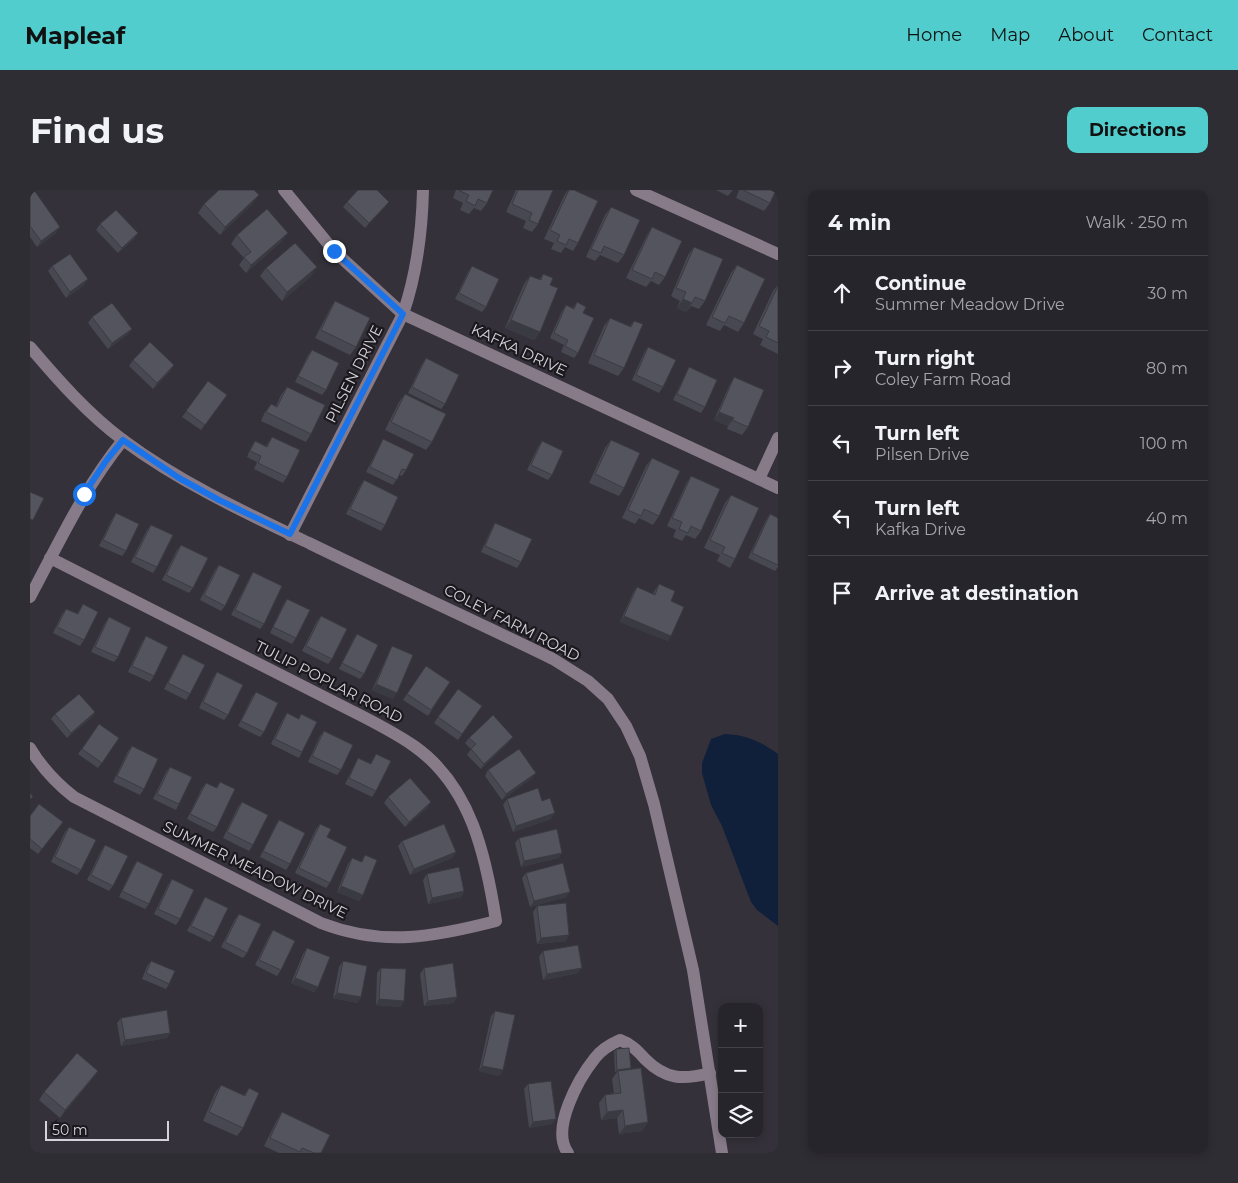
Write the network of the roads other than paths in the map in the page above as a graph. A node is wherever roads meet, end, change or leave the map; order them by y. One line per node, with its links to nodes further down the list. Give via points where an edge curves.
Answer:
1 (284, 190): 5 (street, KAFKA DRIVE, via 334,251)
2 (423, 190): 5 (street, PILSEN DRIVE, via 422,228 412,286)
3 (636, 190): 4 (street)
4 (778, 254)
5 (403, 314): 9 (street, KAFKA DRIVE); 11 (street, PILSEN DRIVE)
6 (30, 347): 8 (street, COLEY FARM ROAD, via 70,392)
7 (778, 438): 9 (street)
8 (123, 440): 11 (street, COLEY FARM ROAD, via 179,478); 12 (street, via 84,494)
9 (759, 479): 10 (street, KAFKA DRIVE)
10 (778, 488)
11 (290, 534): 16 (street, COLEY FARM ROAD, via 553,659 608,699 634,741 654,804 693,970)
12 (50, 558): 13 (street); 15 (street, TULIP POPLAR ROAD, via 415,746 443,774 467,809 489,877)
13 (30, 597)
14 (30, 748): 15 (street, SUMMER MEADOW DRIVE, via 52,778 74,797 344,932 405,938)
15 (496, 921)
16 (710, 1073): 17 (street, via 691,1078 670,1076 650,1064 630,1043 620,1040 610,1045 596,1056 578,1083 565,1113 563,1137); 18 (street, COLEY FARM ROAD)
17 (568, 1153)
18 (722, 1153)

